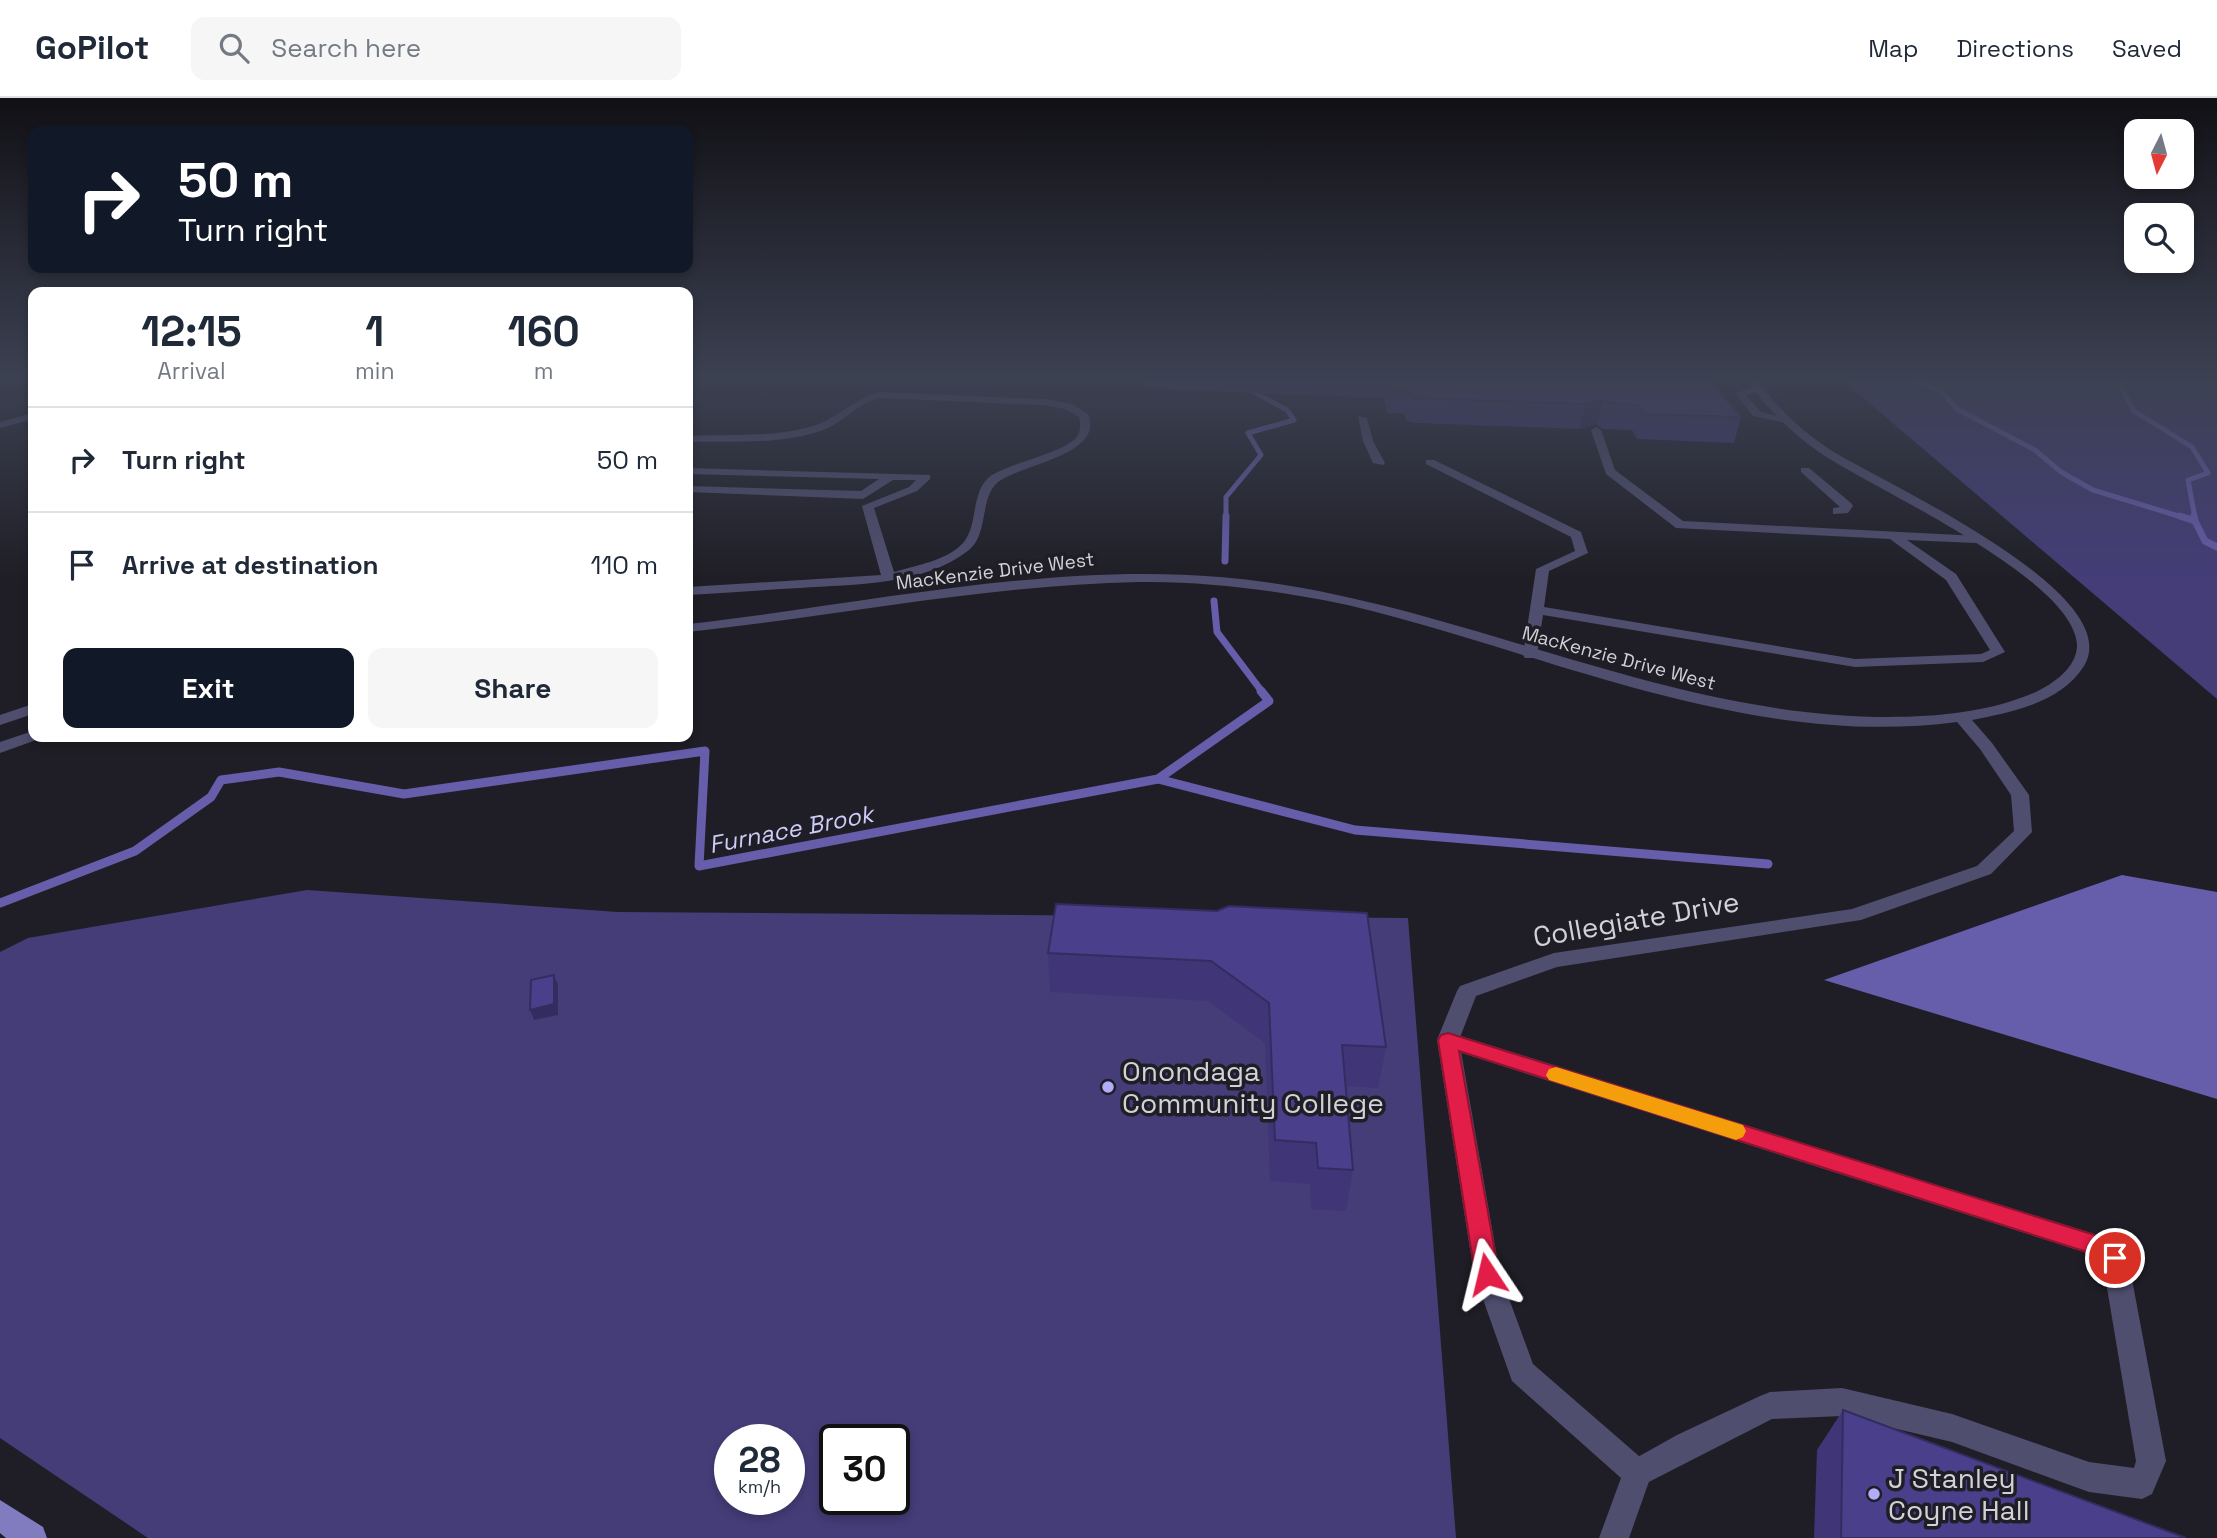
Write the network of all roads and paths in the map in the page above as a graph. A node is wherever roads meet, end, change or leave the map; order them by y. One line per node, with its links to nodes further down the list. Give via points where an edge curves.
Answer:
1 (1072, 446): 14 (street, via 993,479 982,500 976,531 969,544 951,558)
2 (1371, 446): 6 (street)
3 (1601, 446): 12 (street, via 1610,472 1679,526)
4 (1819, 446): 13 (street, MacKenzie Drive West)
5 (1430, 461): 16 (street, via 1577,535 1582,553 1543,569)
6 (1379, 463)
7 (1805, 470): 11 (street, via 1847,506)
8 (693, 471): 9 (street)
9 (891, 476): 10 (street, via 863,495); 14 (street, via 926,477 913,489 868,506)
10 (693, 489)
11 (1837, 511)
12 (1893, 535): 13 (street); 16 (street, via 1951,577 1998,652 1983,658 1855,663)
13 (1975, 539): 20 (street, MacKenzie Drive West, via 2057,594 2075,616 2085,640 2067,680 2047,693 2016,706)
14 (889, 578): 15 (street)
15 (693, 591)
16 (1537, 610): 18 (street)
17 (693, 627): 18 (street, MacKenzie Drive West, via 1031,583 1161,578 1317,594)
18 (1531, 655): 20 (street, MacKenzie Drive West, via 1689,700 1752,712 1881,723)
19 (28, 711): 21 (street)
20 (1960, 716): 24 (street, Collegiate Drive, via 2020,795 2023,832 1984,870 1854,915 1554,960 1467,991)
21 (0, 720)
22 (28, 738): 23 (street)
23 (0, 748)
24 (1448, 1040): 25 (street, via 1487,1274 1522,1372); 25 (street, via 2098,1246 2115,1258 2151,1461 2141,1484 2089,1477 1952,1428 1842,1402 1770,1406)
25 (1637, 1473): 28 (street)
26 (0, 1515): 27 (main road)
27 (32, 1538)
28 (1614, 1538)

